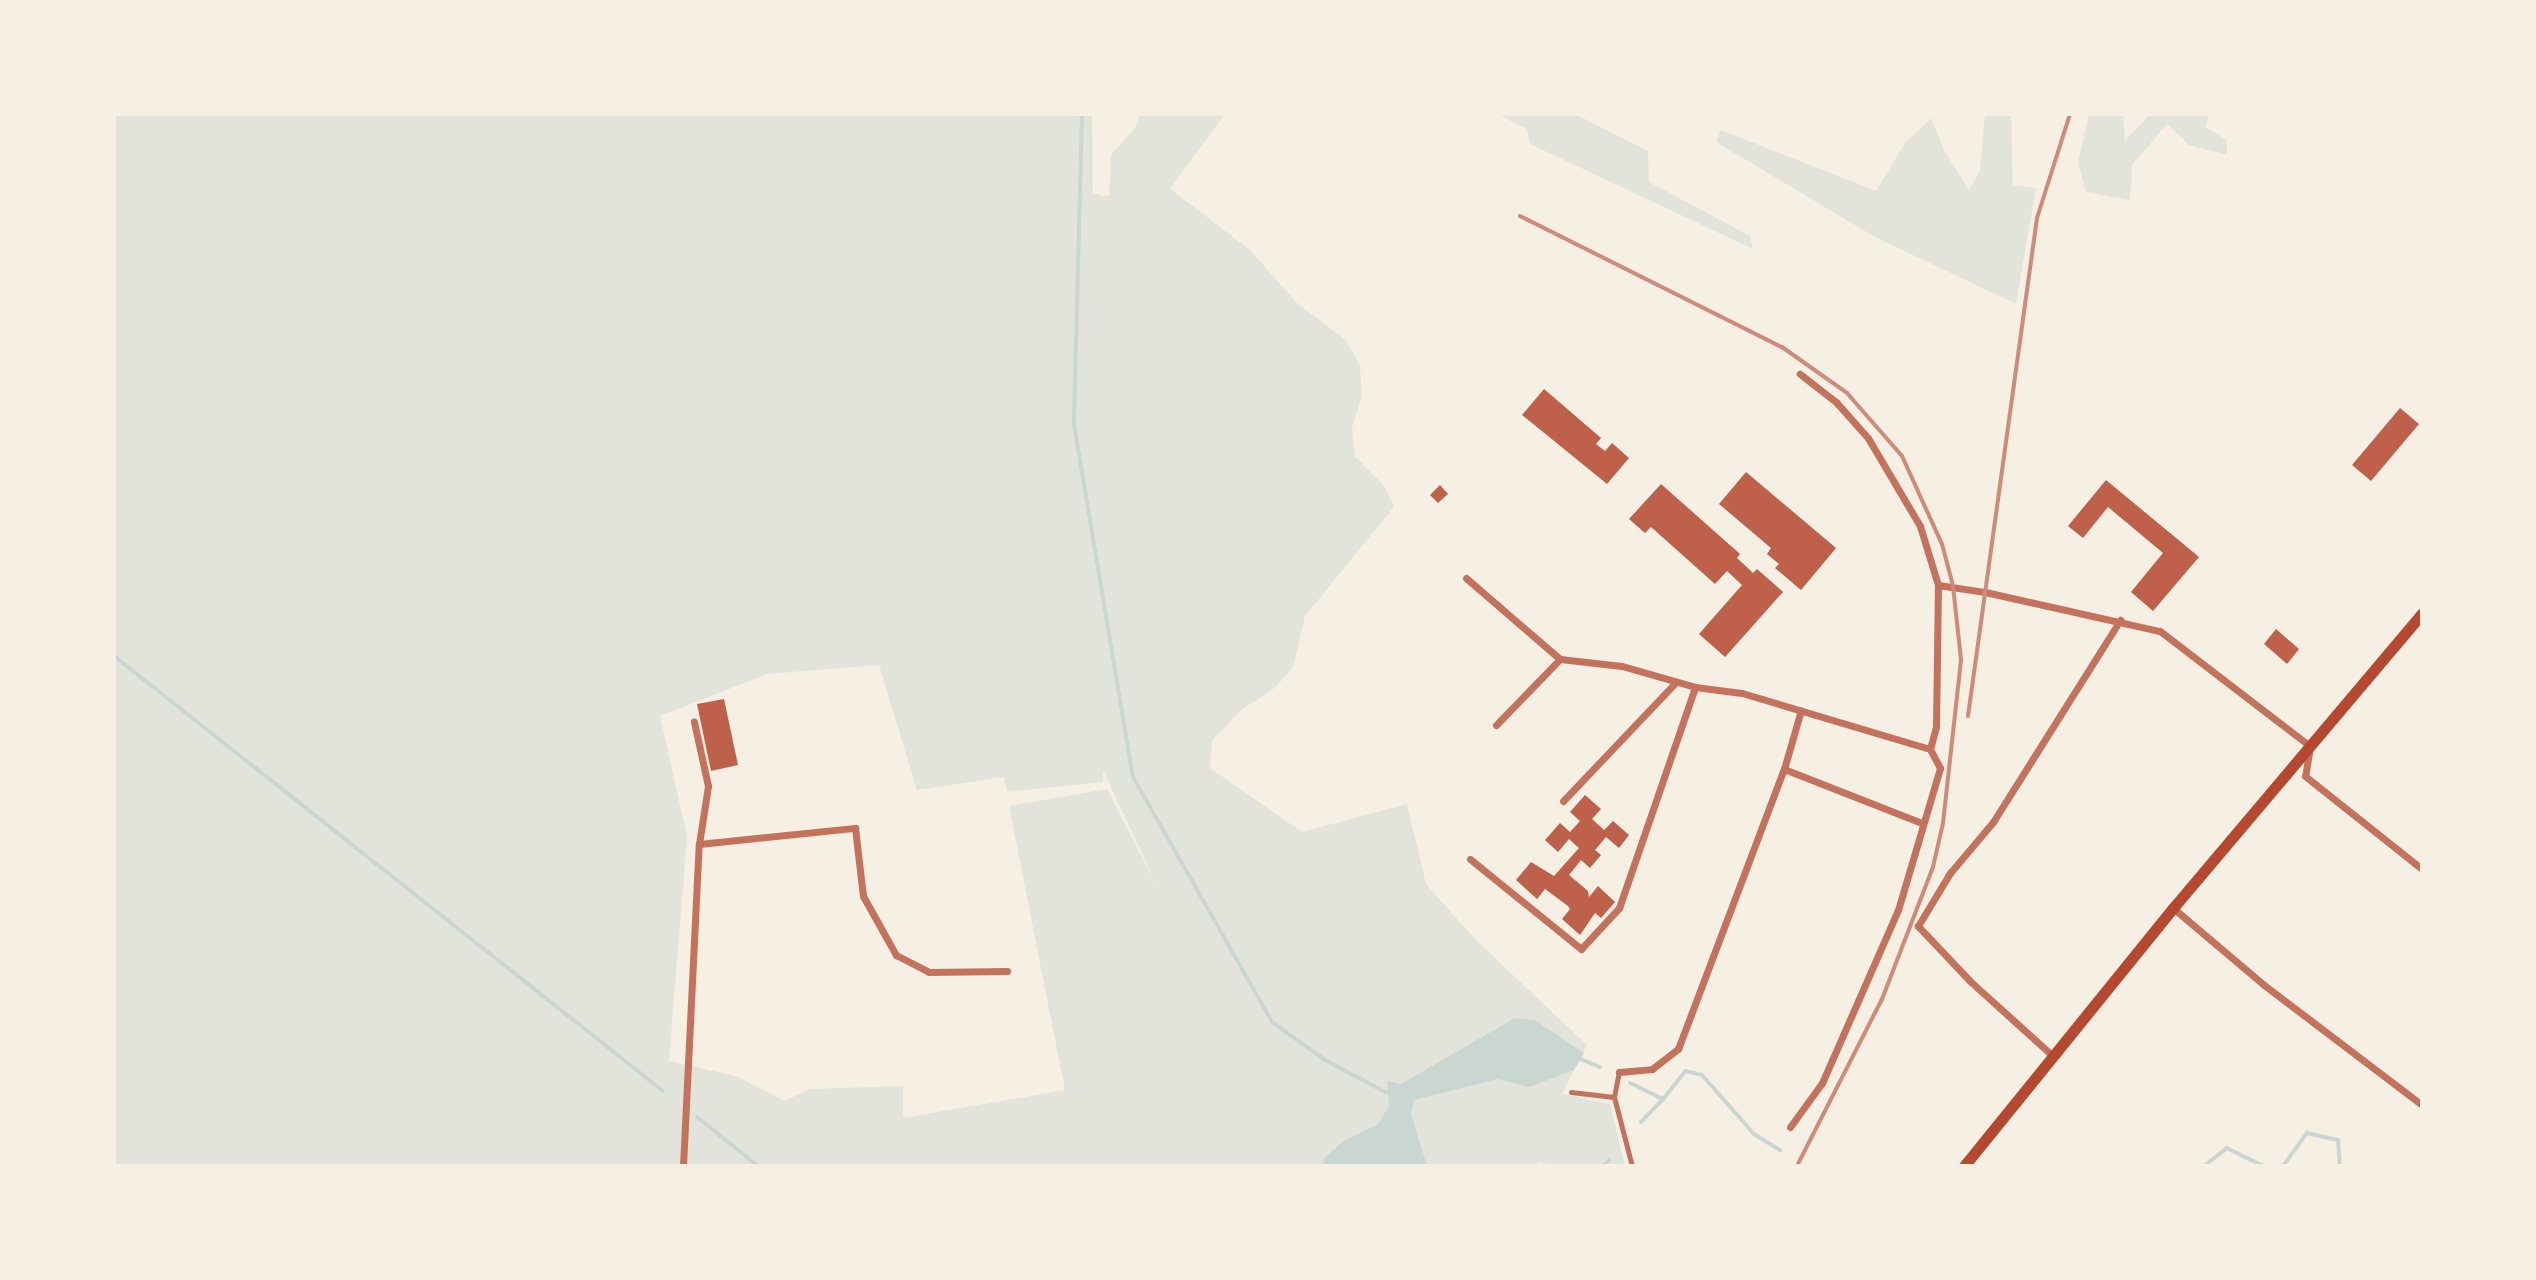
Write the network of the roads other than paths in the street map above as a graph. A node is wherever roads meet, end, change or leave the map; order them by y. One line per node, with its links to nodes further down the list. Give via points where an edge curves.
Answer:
1 (1800, 374): 3 (street, via 1836,402 1892,474 1920,526)
2 (1466, 578): 6 (street)
3 (1938, 585): 5 (street); 13 (street, via 1936,727)
4 (2422, 613): 12 (main road)
5 (2120, 620): 12 (street, via 2160,631); 22 (street, via 1993,822 1950,873 1918,926)
6 (1560, 659): 7 (street, via 1622,666); 11 (street)
7 (1676, 682): 8 (street); 15 (street)
8 (1695, 687): 9 (street, via 1742,693); 18 (street, via 1619,908 1581,949)
9 (1801, 710): 13 (street); 14 (street)
10 (694, 722): 17 (street, via 708,786)
11 (1496, 725)
12 (2310, 746): 19 (street, via 2305,776); 20 (main road)
13 (1930, 749): 16 (street, via 1940,768)
14 (1784, 769): 16 (street); 23 (street, via 1678,1049 1652,1069)
15 (1563, 801)
16 (1922, 823): 27 (street, via 1898,910 1842,1040 1822,1083)
17 (699, 844): 21 (street, via 855,828 863,896 896,955 929,972); 28 (street)
18 (1470, 859)
19 (2422, 869)
20 (2173, 908): 22 (main road); 26 (street)
21 (1007, 971)
22 (2054, 1057): 30 (main road)
23 (1619, 1072): 25 (street)
24 (1571, 1092): 25 (street)
25 (1614, 1097): 29 (street)
26 (2422, 1105)
27 (1790, 1127)
28 (683, 1166)
29 (1632, 1166)
30 (1964, 1166)

